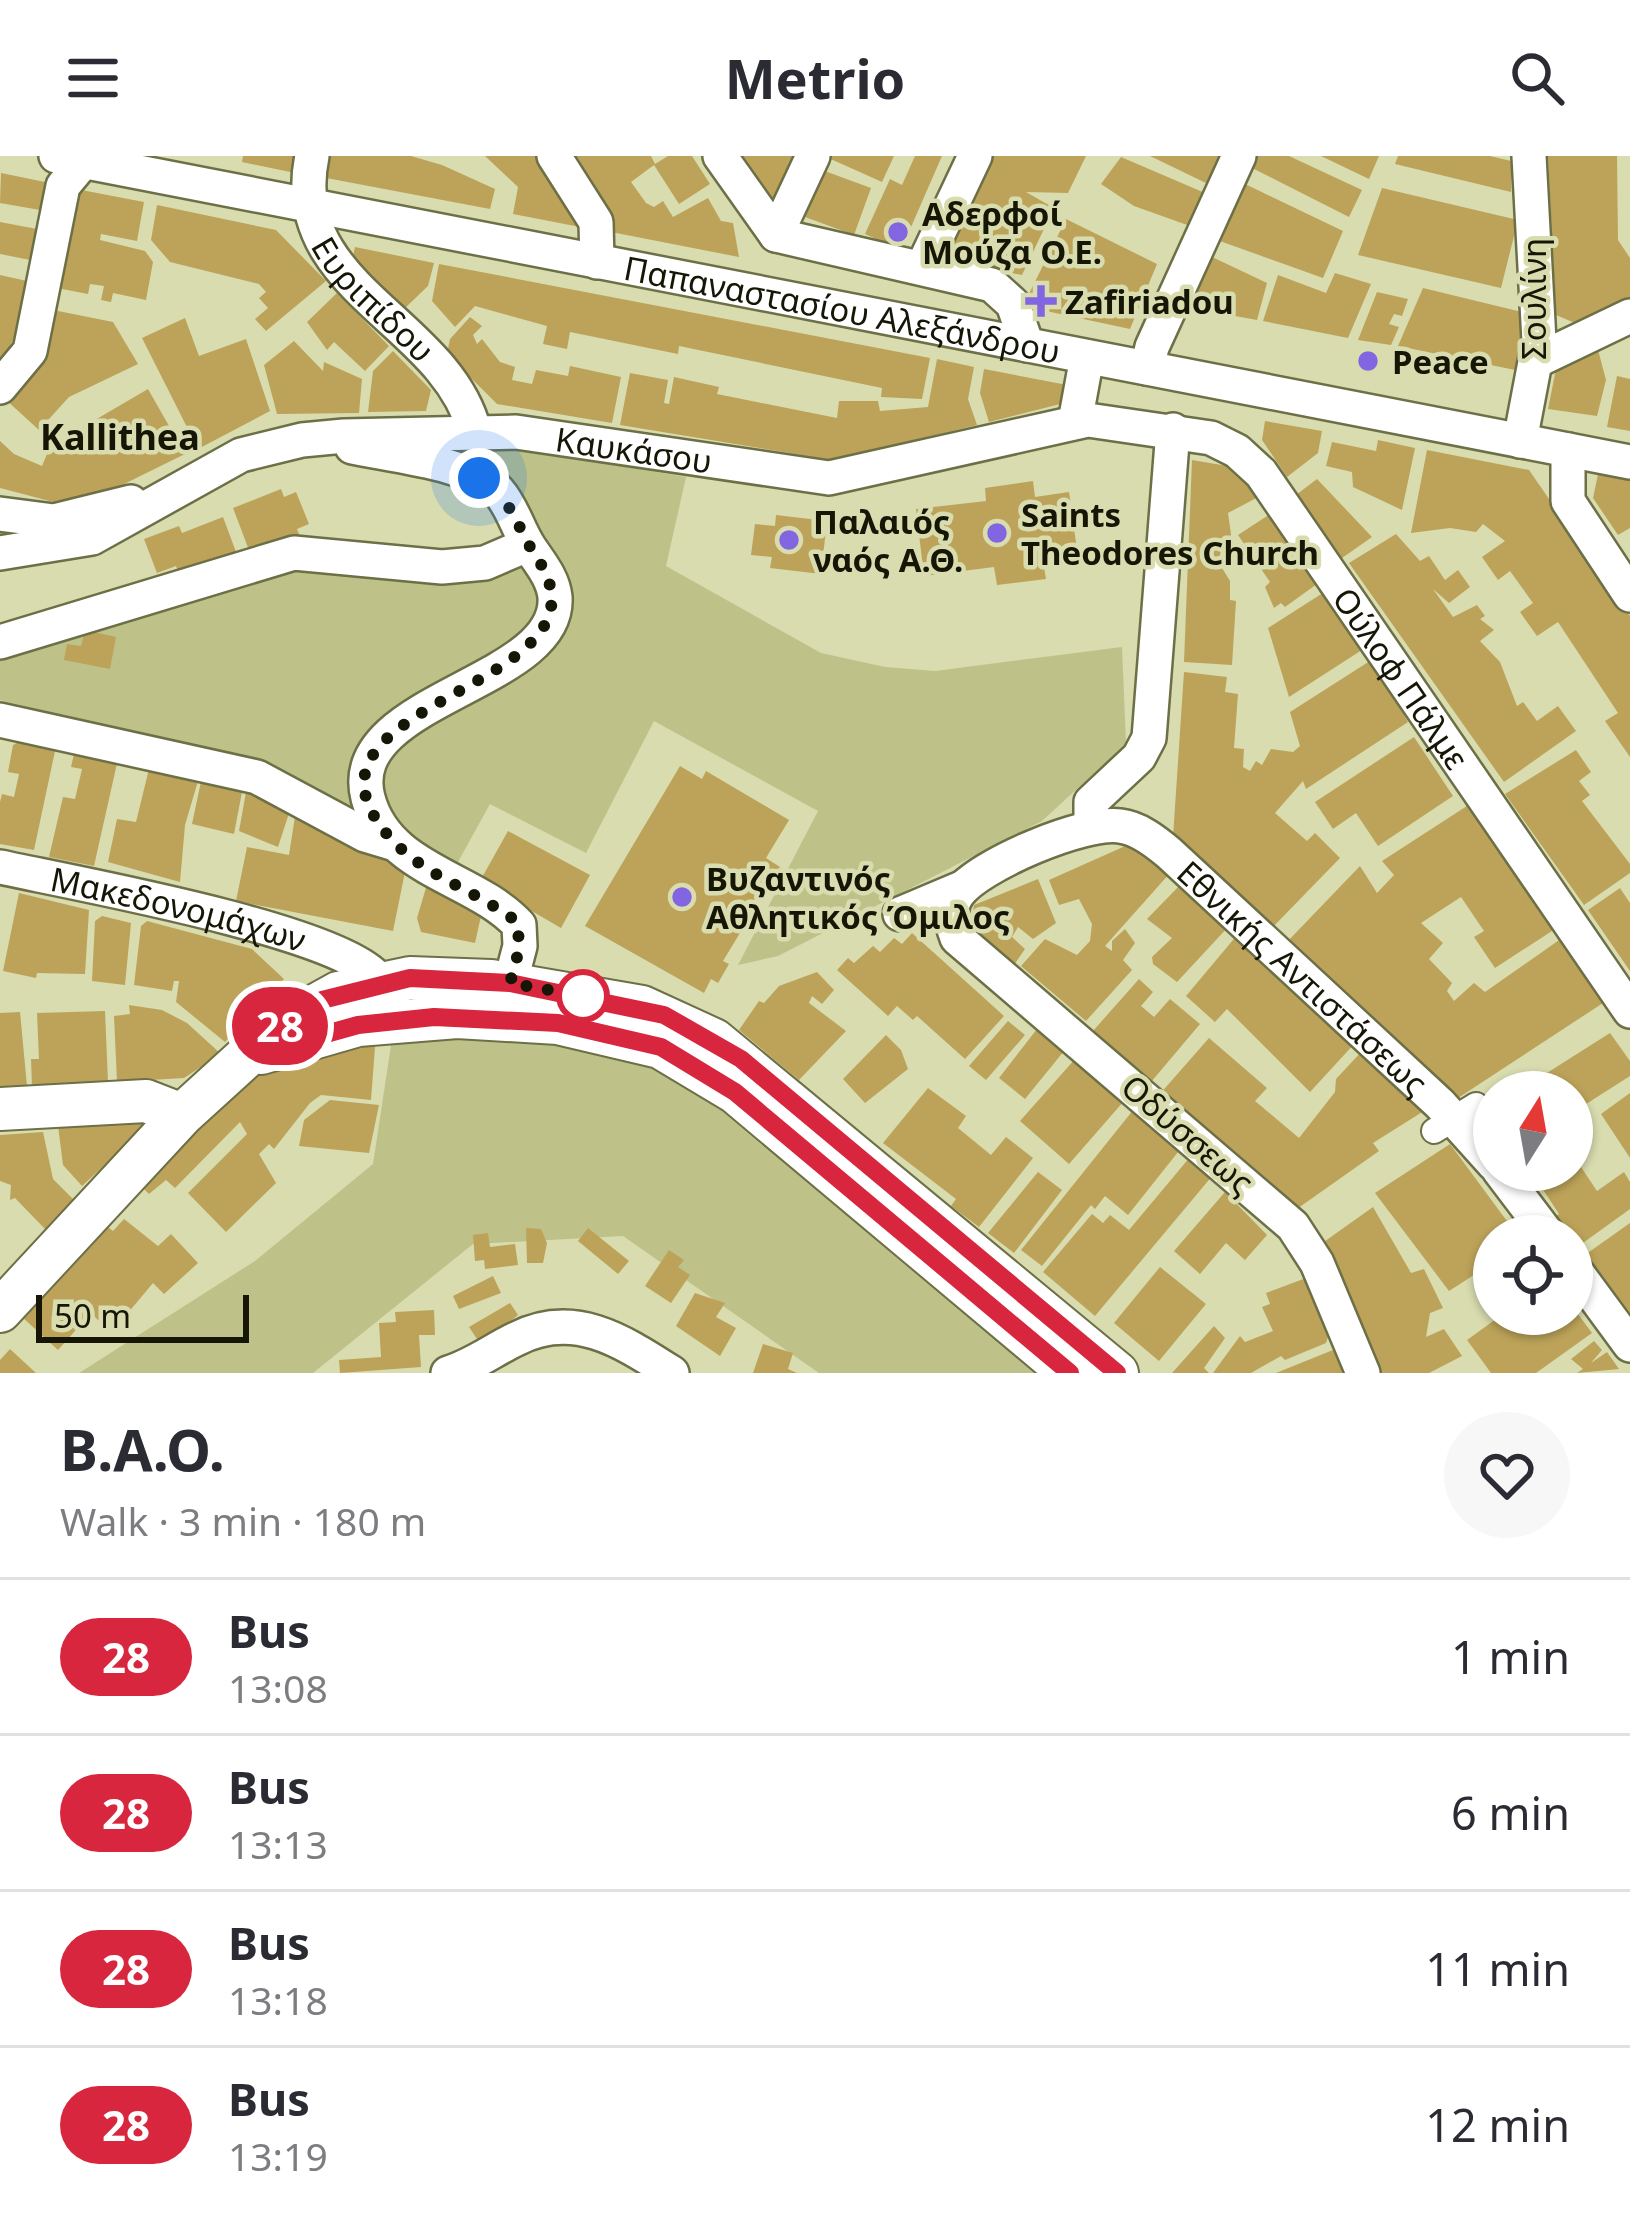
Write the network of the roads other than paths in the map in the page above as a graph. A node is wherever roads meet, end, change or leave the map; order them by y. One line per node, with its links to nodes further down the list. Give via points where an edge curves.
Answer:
1 (311, 156): 9 (street, Ευριπίδου)
2 (554, 156): 11 (street, via 596,222)
3 (720, 156): 10 (street)
4 (813, 156): 10 (street)
5 (975, 156): 12 (street)
6 (1239, 156): 17 (street)
7 (1529, 156): 16 (street, Σουλίνη)
8 (76, 158): 9 (street, Παπαναστασίου Αλεξάνδρου); 18 (street, via 63,186 31,351)
9 (309, 206): 11 (street, Παπαναστασίου Αλεξάνδρου); 20 (street, Ευριπίδου, via 324,251 449,380)
10 (776, 235): 12 (street)
11 (597, 262): 14 (street, Παπαναστασίου Αλεξάνδρου)
12 (923, 266): 14 (street, via 1005,294)
13 (1630, 316): 16 (street)
14 (1027, 345): 15 (street, Παπαναστασίου Αλεξάνδρου)
15 (1087, 357): 17 (street, Παπαναστασίου Αλεξάνδρου); 19 (street)
16 (1537, 361): 23 (street, Σουλίνη)
17 (1148, 368): 23 (street, Παπαναστασίου Αλεξάνδρου)
18 (0, 386)
19 (1075, 422): 20 (street, Καυκάσου, via 829,478); 21 (street, Ούλοφ Πάλμε)
20 (473, 430): 22 (street, Καυκάσου)
21 (1174, 430): 33 (street, via 1149,739 1091,802); 40 (street, Ούλοφ Πάλμε, via 1229,446 1262,473)
22 (315, 438): 26 (street, Καυκάσου, via 241,455); 28 (street, via 484,480 502,496)
23 (1520, 441): 24 (street, Παπαναστασίου Αλεξάνδρου)
24 (1568, 450): 25 (street, Παπαναστασίου Αλεξάνδρου); 30 (street, via 1568,501)
25 (1630, 462)
26 (154, 505): 27 (street, via 143,499 54,521); 29 (street, Καυκάσου, via 92,538)
27 (0, 514)
28 (527, 544): 31 (street, via 485,562 442,567 294,553); 34 (street, via 555,596 540,632 489,677 404,720 375,755 368,799)
29 (0, 553)
30 (1630, 595)
31 (0, 642)
32 (0, 720): 34 (street, via 257,777)
33 (1090, 826): 36 (street); 43 (street, Εθνικής Αντιστάσεως, via 1125,826 1164,848)
34 (397, 844): 39 (street, via 516,921 520,946)
35 (0, 867): 38 (street, Μακεδονομάχων, via 341,955)
36 (964, 887): 37 (street); 53 (street, Οδύσσεως, via 951,915 957,938 1298,1223)
37 (901, 914)
38 (384, 1001): 39 (street, via 454,978); 42 (street, via 305,1008)
39 (506, 1001): 51 (street, via 697,1065); 52 (street, via 642,1007 714,1040)
40 (1623, 1014)
41 (0, 1109): 42 (street, via 146,1101)
42 (182, 1115): 47 (street)
43 (1473, 1140)
44 (1514, 1191): 45 (street, Εθνικής Αντιστάσεως)
45 (1533, 1215)
46 (1593, 1295): 48 (street)
47 (0, 1311)
48 (1630, 1346)
49 (448, 1373): 50 (street, via 530,1332 562,1326 608,1335)
50 (672, 1373)
51 (1070, 1373)
52 (1117, 1373)
53 (1363, 1373)

